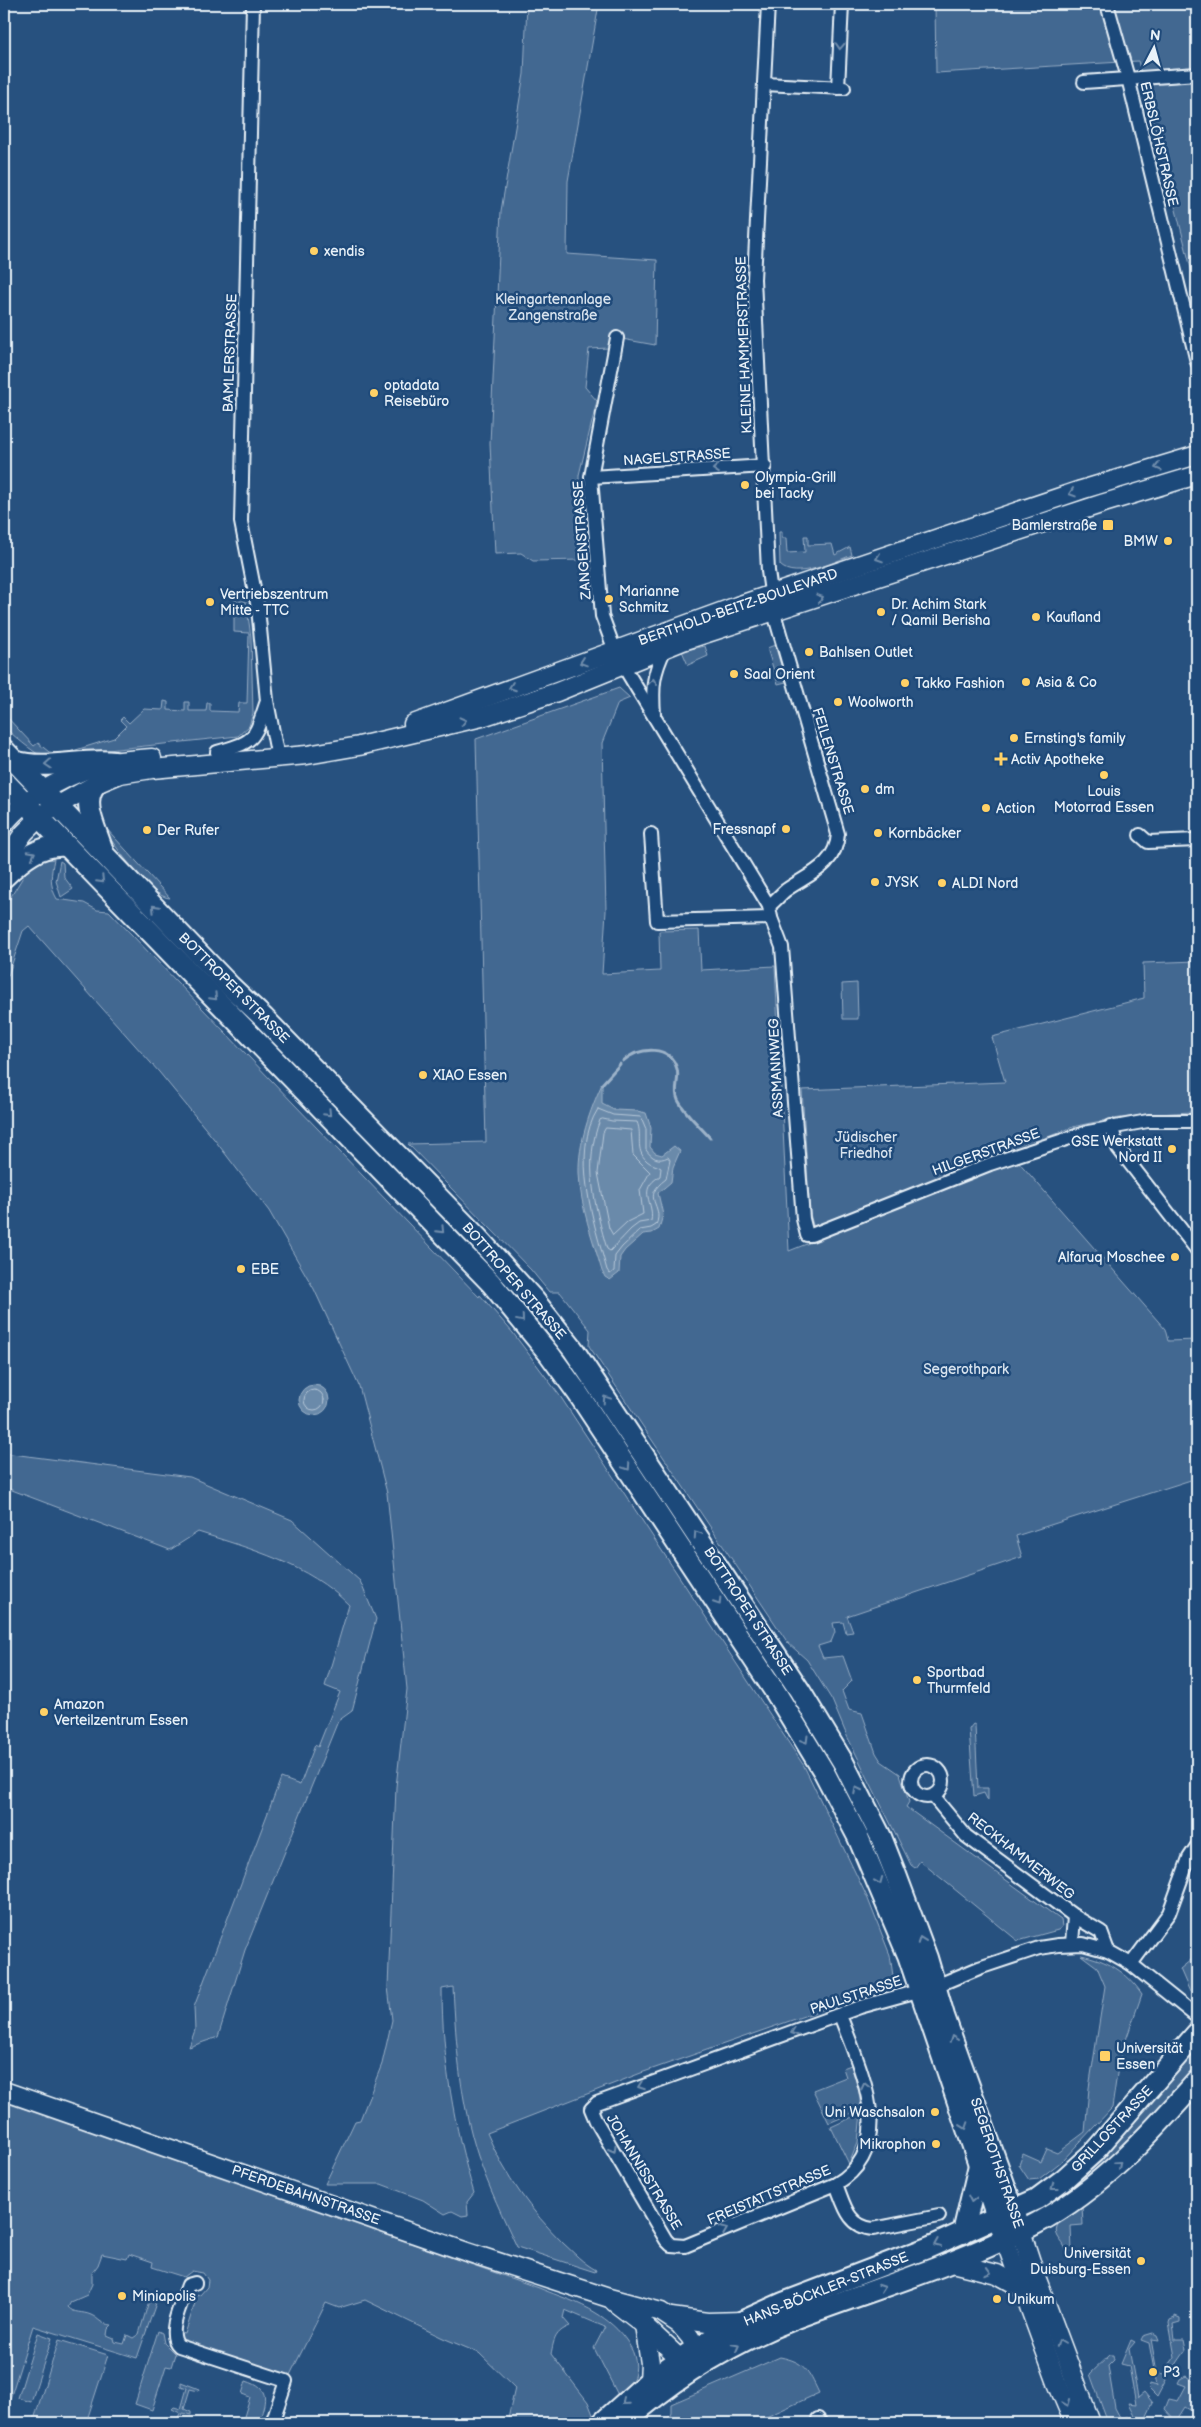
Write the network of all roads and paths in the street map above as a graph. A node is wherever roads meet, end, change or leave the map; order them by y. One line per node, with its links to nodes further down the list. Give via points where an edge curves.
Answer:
1 (253, 4): 22 (street, BAMLERSTRASSE, via 241,513 260,618)
2 (768, 4): 8 (street, KLEINE HAMMERSTRASSE)
3 (842, 4): 8 (street, one-way to 8, via 841,88)
4 (1107, 4): 6 (street, ERBSLÖHSTRASSE)
5 (1197, 74): 6 (street, ERBSLÖHSTRASSE)
6 (1128, 78): 7 (street, ERBSLÖHSTRASSE); 10 (street, ERBSLÖHSTRASSE)
7 (1084, 82)
8 (764, 84): 12 (street, KLEINE HAMMERSTRASSE, via 754,279)
9 (617, 338): 14 (street, ZANGENSTRASSE)
10 (1197, 362)
11 (1197, 455): 15 (main road, BERTHOLD-BEITZ-BOULEVARD, one-way to 15)
12 (765, 466): 14 (street, NAGELSTRASSE, one-way to 14); 17 (street, KLEINE HAMMERSTRASSE)
13 (1197, 475): 16 (main road, BERTHOLD-BEITZ-BOULEVARD)
14 (591, 477): 20 (street, ZANGENSTRASSE, via 602,616)
15 (1118, 479): 16 (street); 17 (main road, BERTHOLD-BEITZ-BOULEVARD, one-way to 17)
16 (1120, 498): 18 (main road, BERTHOLD-BEITZ-BOULEVARD, one-way to 16)
17 (771, 596): 18 (street, FEILENSTRASSE); 20 (main road, BERTHOLD-BEITZ-BOULEVARD)
18 (774, 613): 19 (main road, BERTHOLD-BEITZ-BOULEVARD); 41 (street, FEILENSTRASSE, via 838,834 833,854 825,865 788,889)
19 (665, 649): 21 (main road, BERTHOLD-BEITZ-BOULEVARD); 23 (street, ASSMANNWEG, one-way to 19, via 652,691 655,670)
20 (616, 650): 21 (street, ASSMANNWEG); 25 (main road, BERTHOLD-BEITZ-BOULEVARD, one-way to 25, via 407,726)
21 (624, 667): 23 (street, ASSMANNWEG); 25 (main road, BERTHOLD-BEITZ-BOULEVARD, one-way to 21, via 359,746 482,717)
22 (267, 702): 24 (street, BAMLERSTRASSE, via 252,738 238,747); 25 (street, BAMLERSTRASSE)
23 (654, 716): 41 (street, ASSMANNWEG)
24 (217, 752): 25 (main road, BERTHOLD-BEITZ-BOULEVARD); 27 (main road, BERTHOLD-BEITZ-BOULEVARD)
25 (283, 754): 29 (main road, BERTHOLD-BEITZ-BOULEVARD, via 120,774)
26 (9, 755): 27 (main road, one-way to 26, via 92,760 34,765); 30 (main road, BOTTROPER STRASSE)
27 (114, 762): 30 (main road, BERTHOLD-BEITZ-BOULEVARD, via 84,770)
28 (4, 782): 31 (main road, BOTTROPER STRASSE)
29 (96, 784): 30 (main road, BERTHOLD-BEITZ-BOULEVARD); 38 (main road, via 90,791 89,808)
30 (50, 799): 31 (main road, BERTHOLD-BEITZ-BOULEVARD); 32 (main road, BERTHOLD-BEITZ-BOULEVARD); 38 (main road, BOTTROPER STRASSE)
31 (25, 803): 32 (main road, BOTTROPER STRASSE); 33 (main road, BERTHOLD-BEITZ-BOULEVARD)
32 (39, 818): 37 (main road, BOTTROPER STRASSE); 39 (main road, BERTHOLD-BEITZ-BOULEVARD, via 18,839)
33 (4, 824)
34 (651, 834): 41 (street, via 657,921)
35 (1140, 835): 36 (street, via 1148,842)
36 (1197, 840)
37 (67, 846): 40 (main road, one-way to 37, via 31,854 47,847); 47 (main road, BOTTROPER STRASSE, one-way to 47, via 484,1276)
38 (105, 856): 46 (main road, BOTTROPER STRASSE, one-way to 38, via 477,1237)
39 (4, 861)
40 (4, 877)
41 (770, 912): 44 (street, ASSMANNWEG, via 785,961)
42 (1197, 1121): 43 (street, HILGERSTRASSE, via 1148,1120)
43 (1111, 1126): 44 (street, HILGERSTRASSE, via 1013,1156 810,1235 805,1231); 45 (street, via 1118,1148)
44 (803, 1219)
45 (1197, 1250)
46 (573, 1349): 47 (main road); 54 (main road, BOTTROPER STRASSE, one-way to 46, via 896,1875 843,1762 738,1594)
47 (550, 1355): 54 (main road, BOTTROPER STRASSE, one-way to 54, via 711,1593 824,1772 874,1868 908,1955)
48 (933, 1796): 50 (street, RECKHAMMERWEG, via 966,1836)
49 (1197, 1846): 53 (street, via 1186,1865 1169,1913)
50 (1074, 1916): 51 (street, RECKHAMMERWEG); 52 (street, RECKHAMMERWEG, via 1101,1932)
51 (1072, 1944): 52 (street, PAULSTRASSE); 54 (street, PAULSTRASSE, via 1039,1948)
52 (1108, 1951): 53 (street, PAULSTRASSE)
53 (1130, 1964): 56 (street)
54 (928, 1988): 55 (street, PAULSTRASSE); 60 (main road, SEGEROTHSTRASSE, one-way to 60); 62 (main road, SEGEROTHSTRASSE, one-way to 54, via 944,2016)
55 (840, 2015): 59 (street, PAULSTRASSE, one-way to 59); 61 (street, FREISTATTSTRASSE, one-way to 55, via 858,2167 867,2148 870,2126 865,2081)
56 (1196, 2022): 62 (main road, GRILLOSTRASSE, one-way to 62, via 1094,2152 1037,2199)
57 (1197, 2081): 65 (main road, GRILLOSTRASSE, one-way to 57, via 1061,2208 1114,2168)
58 (4, 2091): 70 (main road, PFERDEBAHNSTRASSE)
59 (592, 2106): 66 (street, JOHANNISSTRASSE, one-way to 66, via 596,2121 666,2240)
60 (979, 2165): 62 (main road, SEGEROTHSTRASSE); 64 (main road, one-way to 64)
61 (836, 2184): 63 (street, via 850,2217 864,2228); 66 (street, FREISTATTSTRASSE, one-way to 61, via 686,2246)
62 (1006, 2214): 64 (main road, HANS-BÖCKLER-STRASSE); 65 (main road, SEGEROTHSTRASSE)
63 (939, 2216)
64 (963, 2232): 72 (main road, HANS-BÖCKLER-STRASSE, one-way to 72)
65 (1012, 2235): 67 (main road, HANS-BÖCKLER-STRASSE); 69 (main road, SEGEROTHSTRASSE); 80 (main road, SEGEROTHSTRASSE, one-way to 65, via 1033,2269)
66 (678, 2246)
67 (952, 2264): 69 (main road, one-way to 69, via 992,2273); 74 (main road, HANS-BÖCKLER-STRASSE, one-way to 67, via 794,2319)
68 (195, 2283): 76 (street, via 188,2285 172,2333 175,2342 286,2381)
69 (1022, 2288): 79 (main road, SEGEROTHSTRASSE, one-way to 79)
70 (609, 2298): 71 (main road, PFERDEBAHNSTRASSE, via 644,2306); 73 (main road, PFERDEBAHNSTRASSE)
71 (671, 2317): 72 (main road, via 707,2322); 74 (main road, PFERDEBAHNSTRASSE, via 679,2324)
72 (743, 2321): 74 (main road, HANS-BÖCKLER-STRASSE)
73 (644, 2325): 74 (main road, PFERDEBAHNSTRASSE); 75 (main road, via 650,2363)
74 (693, 2361): 75 (main road, HANS-BÖCKLER-STRASSE); 78 (main road, HANS-BÖCKLER-STRASSE)
75 (649, 2381): 77 (main road, HANS-BÖCKLER-STRASSE, one-way to 77)
76 (272, 2423)
77 (602, 2423)
78 (624, 2423)
79 (1074, 2423)
80 (1090, 2423)

